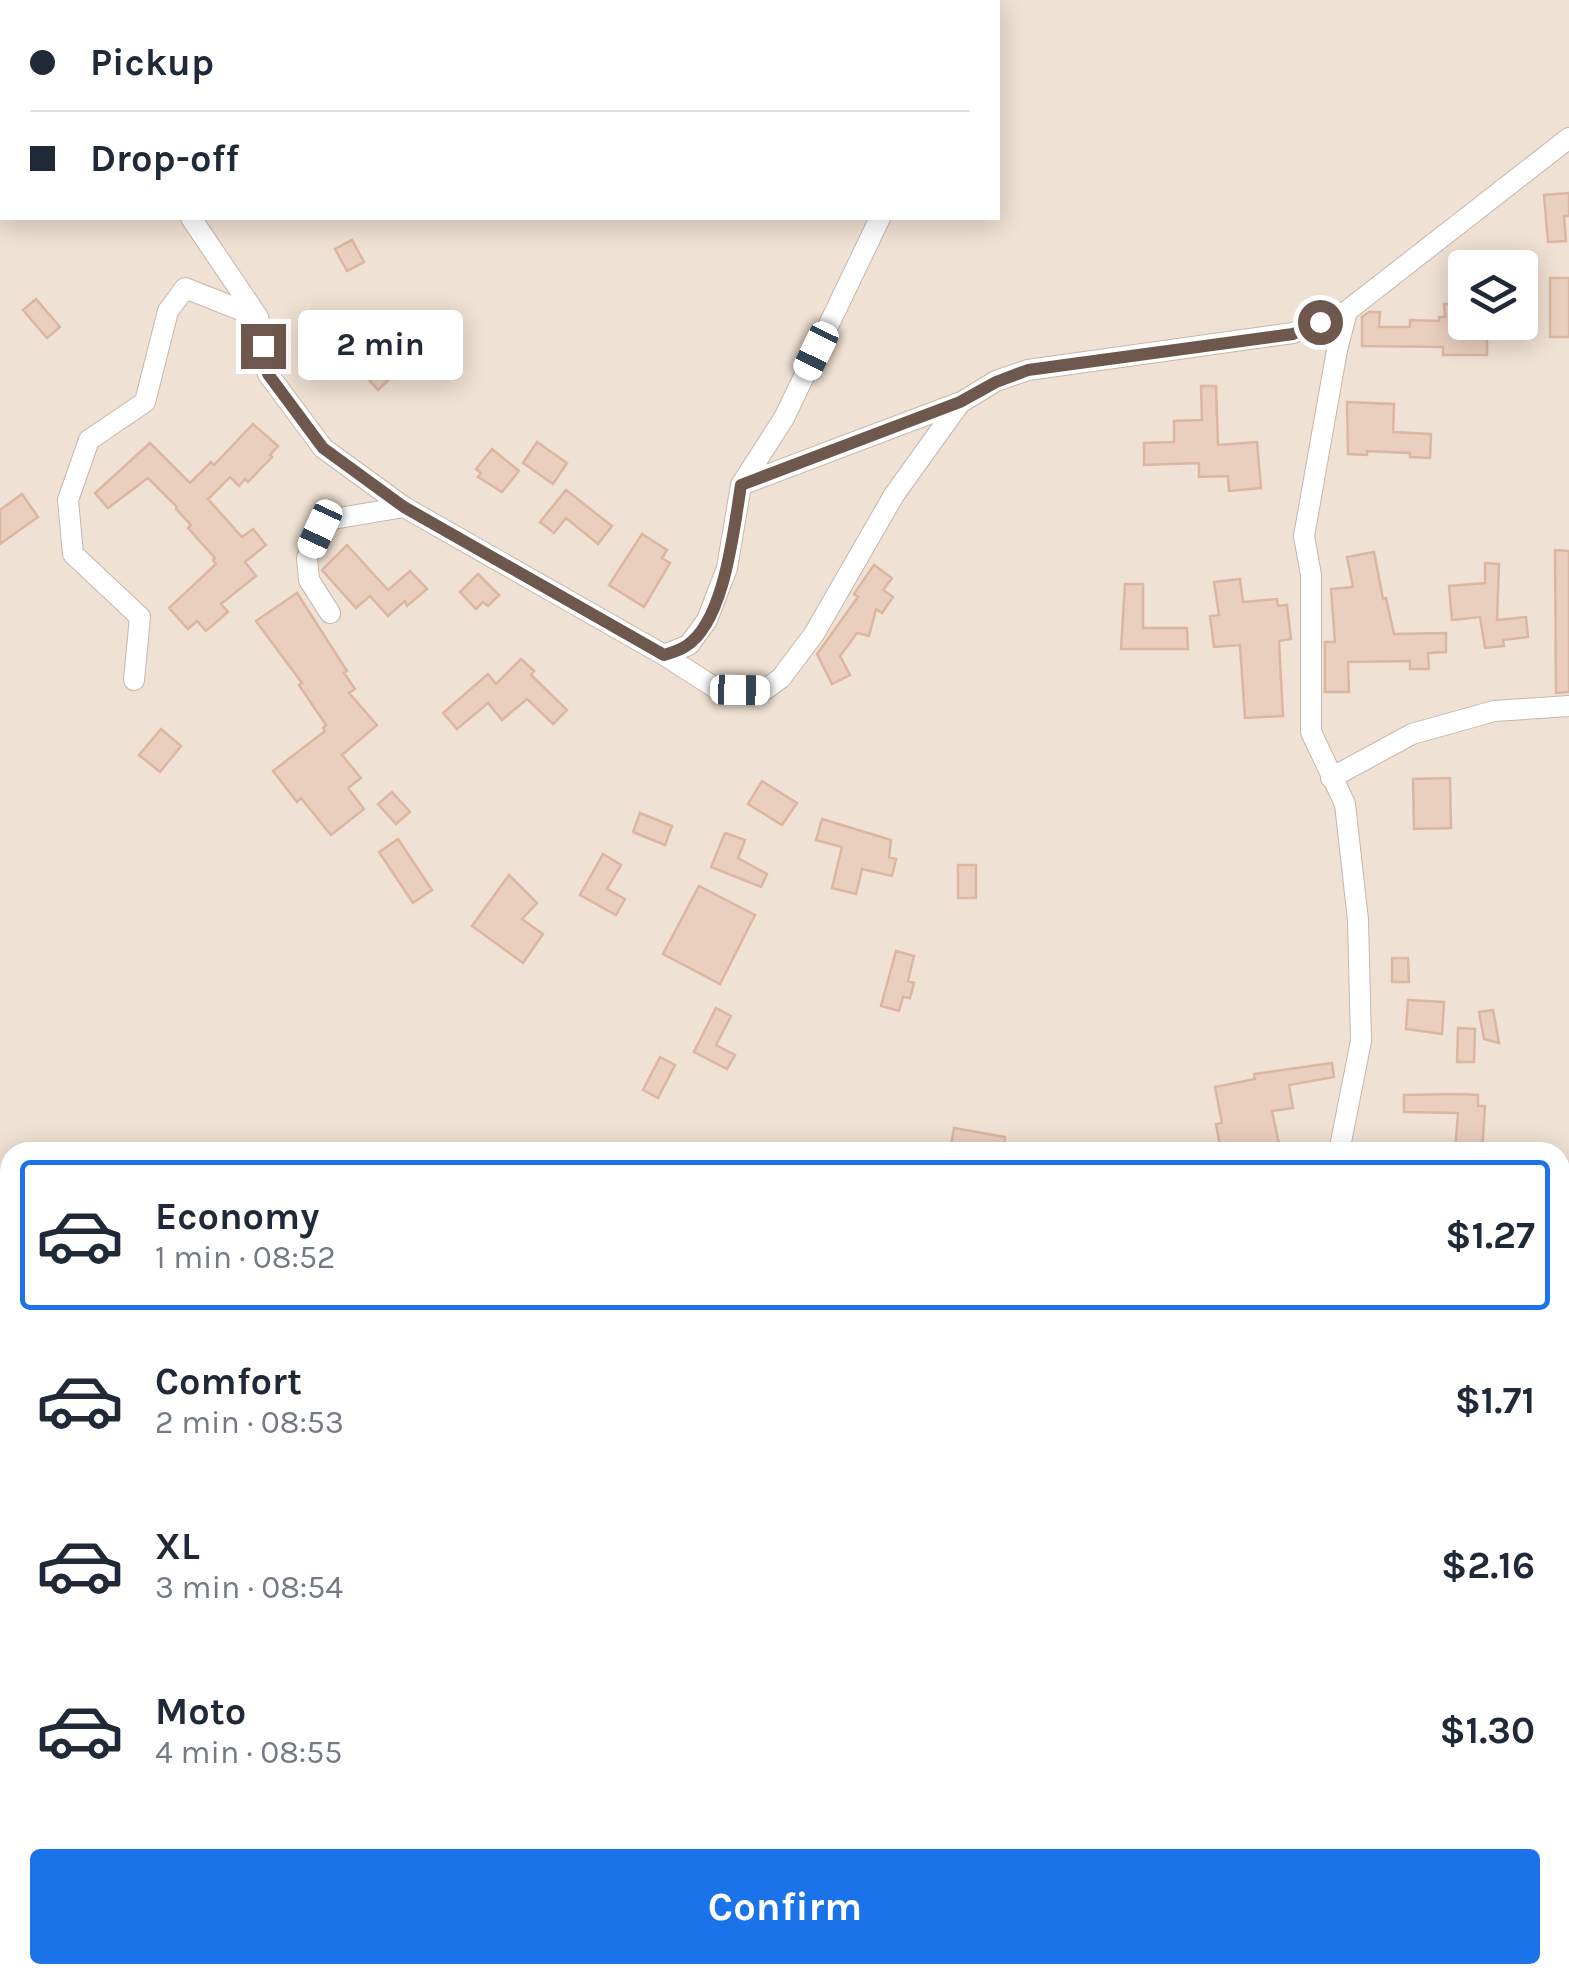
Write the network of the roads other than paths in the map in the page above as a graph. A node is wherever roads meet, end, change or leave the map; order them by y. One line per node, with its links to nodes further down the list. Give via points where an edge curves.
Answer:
1 (1569, 138): 4 (street)
2 (192, 220): 5 (street)
3 (879, 220): 7 (street, via 784,418)
4 (1347, 311): 6 (street, via 1293,334 1028,370); 13 (street, via 1304,536 1312,574 1310,732)
5 (258, 318): 8 (street, via 268,374 323,448); 11 (street, via 185,288 168,311 145,402 90,440 68,500 72,554 140,617)
6 (960, 402): 7 (street); 10 (street, via 780,678 763,691 717,690)
7 (741, 485): 10 (street, via 708,620 689,646)
8 (404, 507): 9 (street, via 333,518 320,529 307,558 308,580); 10 (street)
9 (330, 613)
10 (664, 655)
11 (134, 680)
12 (1569, 706): 13 (street, via 1494,711 1412,734)
13 (1332, 778): 14 (street, via 1345,804 1360,982 1361,1041)
14 (1341, 1142)

